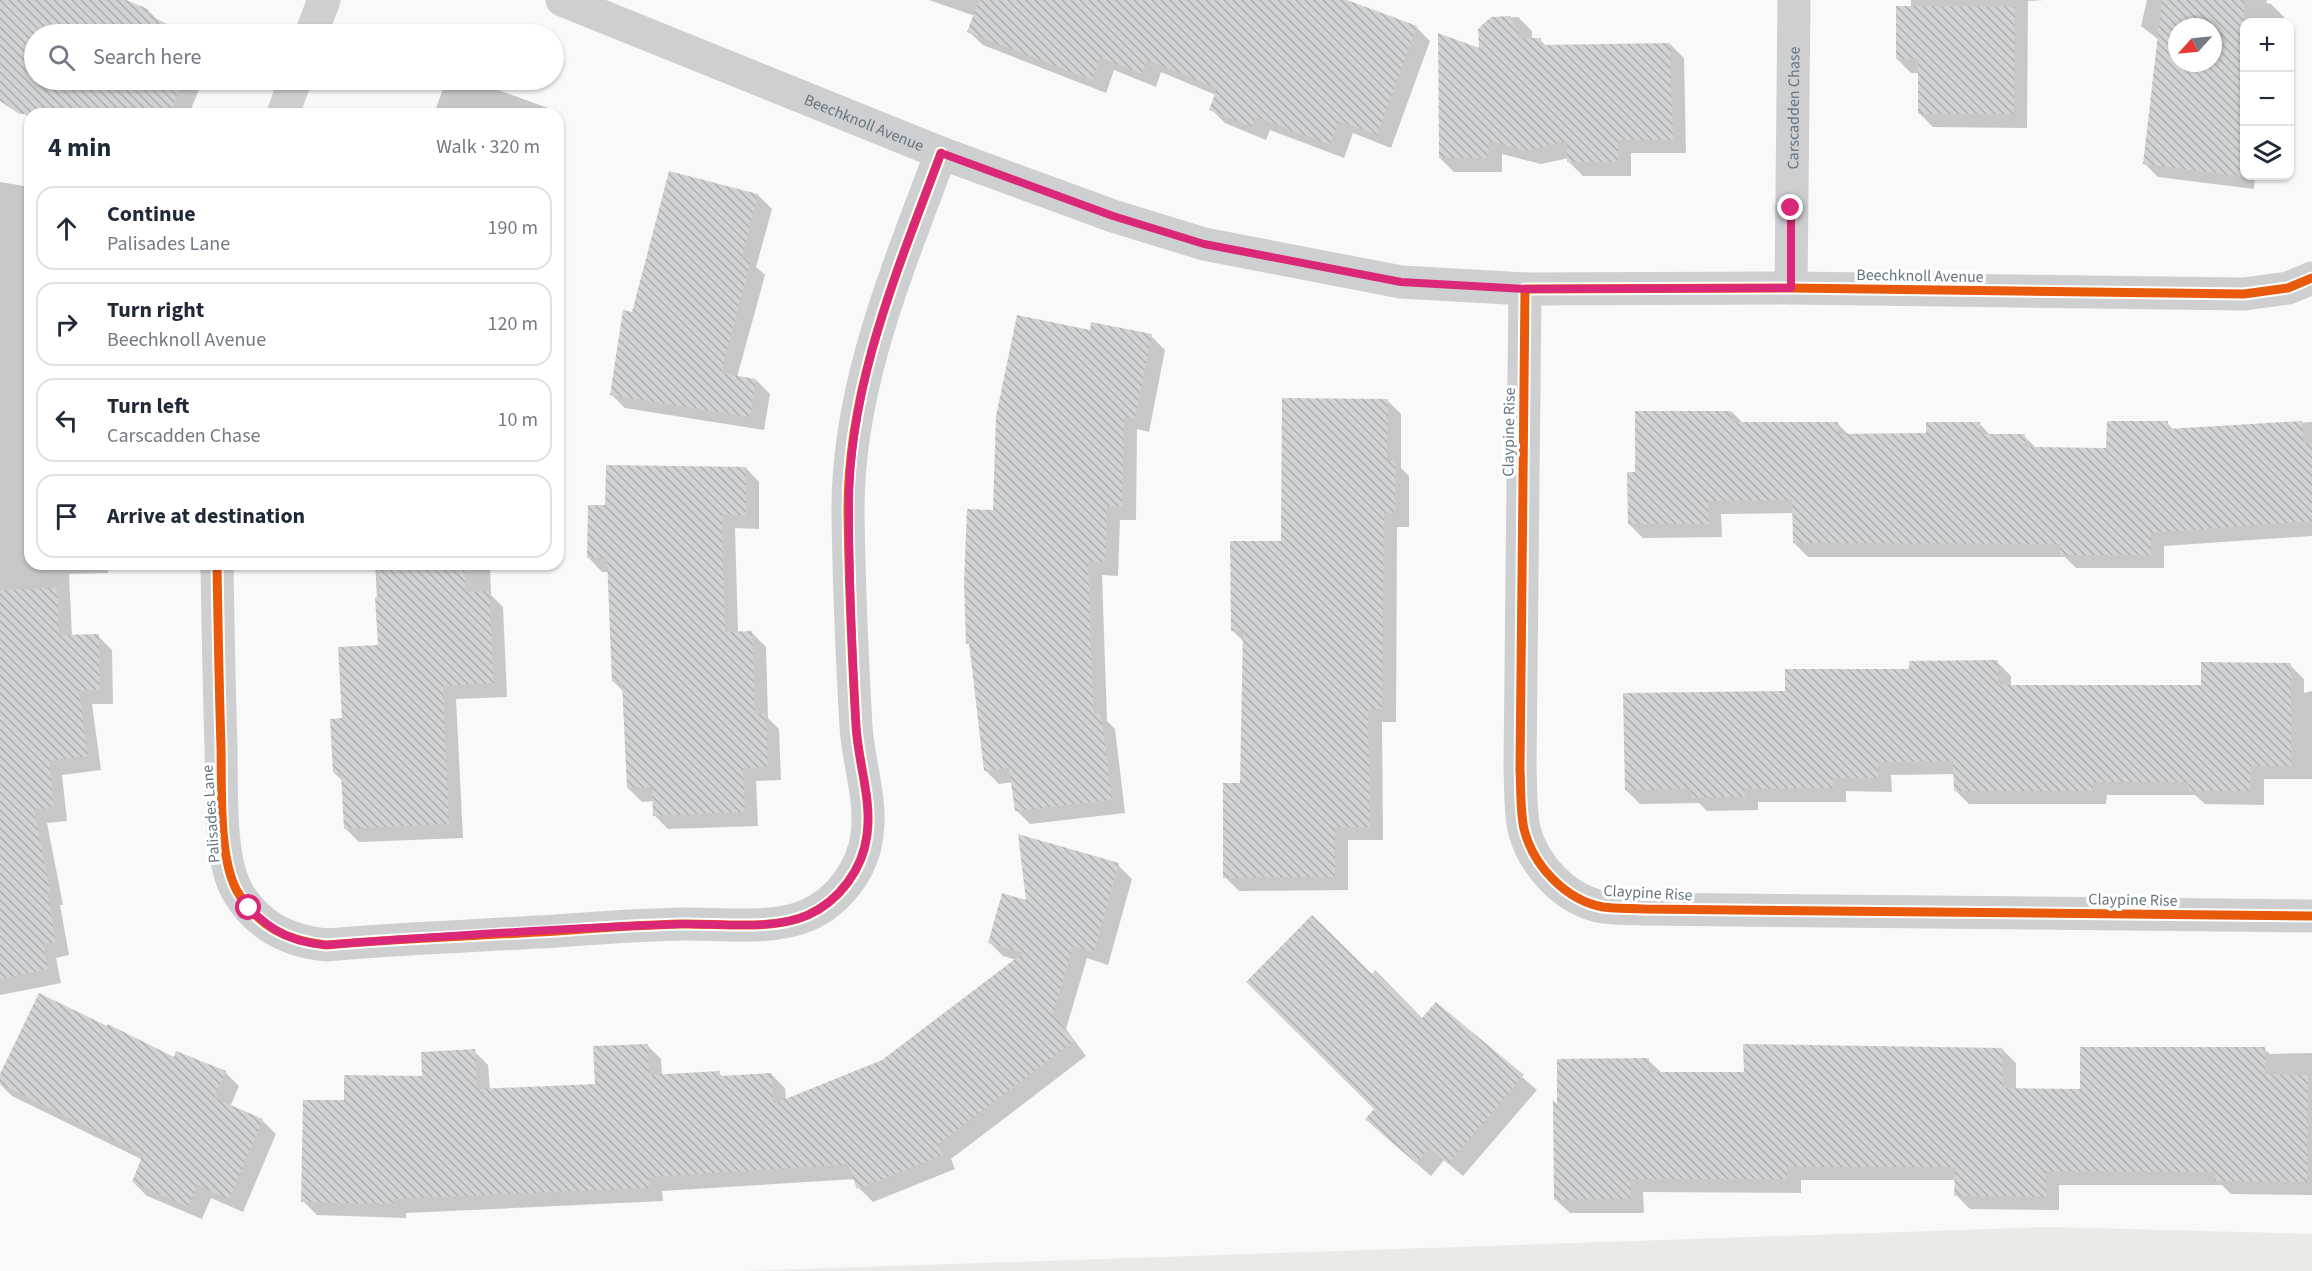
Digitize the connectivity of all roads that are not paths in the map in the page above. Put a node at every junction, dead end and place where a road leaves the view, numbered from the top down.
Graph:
1 (324, 0) edge
2 (562, 0) edge
3 (1794, 0) edge
4 (315, 24) edge
5 (291, 90) edge
6 (285, 108) edge
7 (941, 153) junction
8 (2312, 278) edge
9 (1791, 288) junction
10 (1525, 289) junction
11 (217, 570) edge
12 (2312, 915) edge

1 - 4 street
2 - 7 street, Beechknoll Avenue
3 - 9 street, Carscadden Chase
5 - 6 street
7 - 10 street, Beechknoll Avenue
7 - 11 street, Palisades Lane
8 - 9 street, Beechknoll Avenue
9 - 10 street, Beechknoll Avenue
10 - 12 street, Claypine Rise

